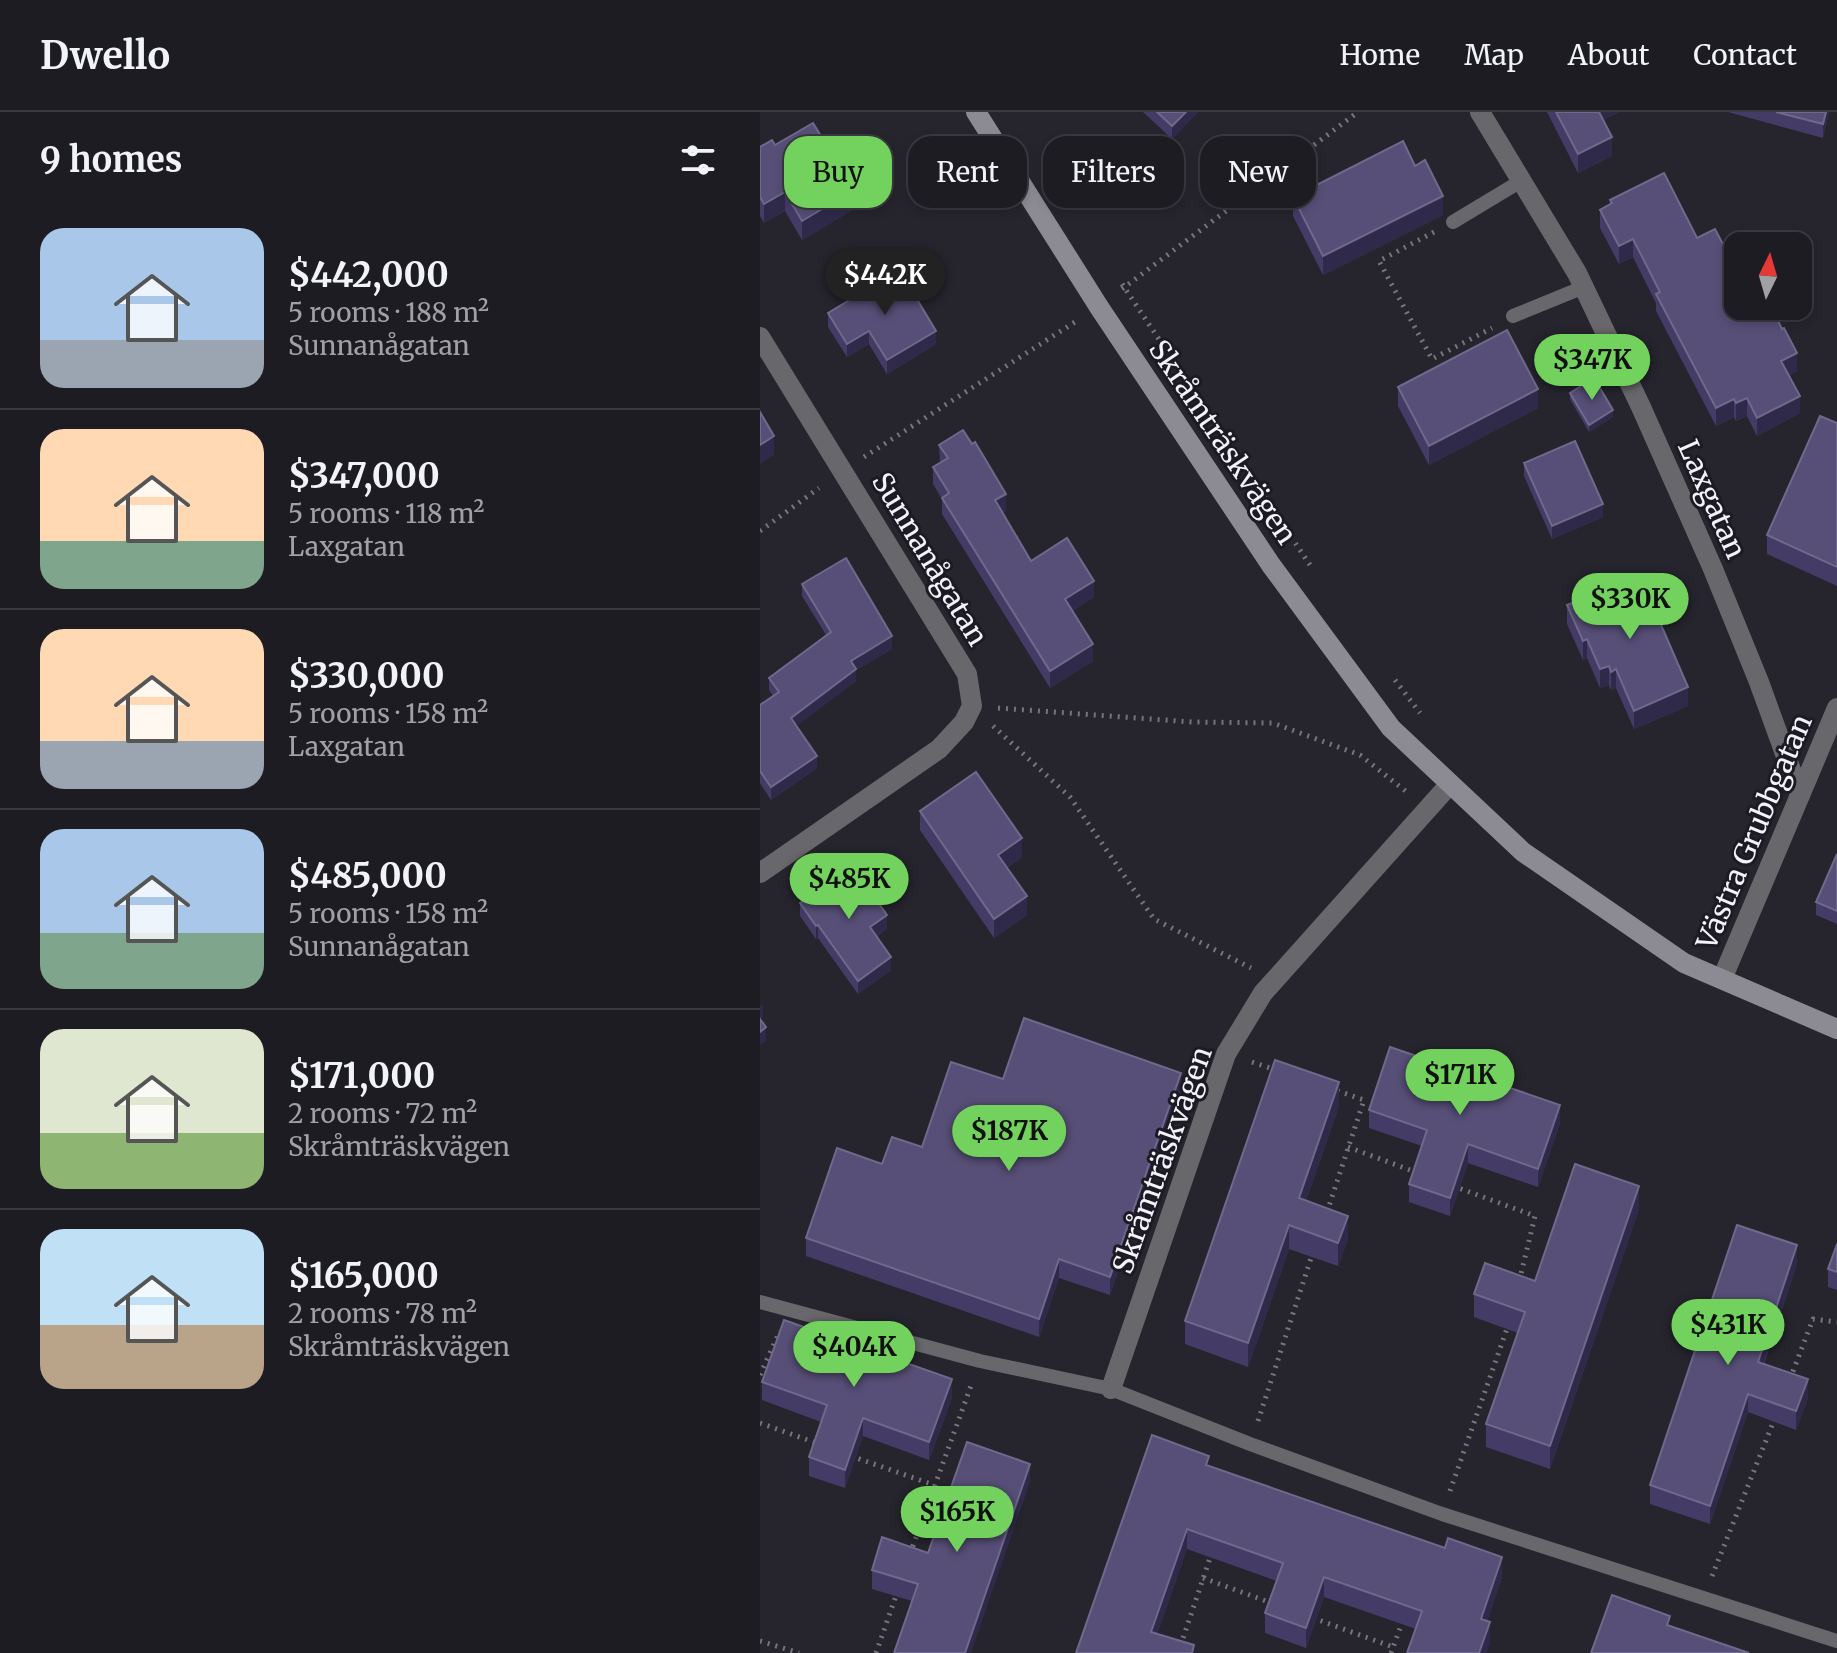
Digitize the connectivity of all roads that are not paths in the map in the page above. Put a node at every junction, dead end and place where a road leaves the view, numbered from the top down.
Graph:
1 (976, 112) edge
2 (1480, 112) edge
3 (1521, 181) junction
4 (1453, 222) road end
5 (1584, 287) junction
6 (1513, 316) road end
7 (760, 337) edge
8 (1837, 708) edge
9 (1450, 784) junction
10 (1800, 795) junction
11 (760, 873) edge
12 (1722, 979) junction
13 (1837, 1029) edge
14 (760, 1302) edge
15 (1111, 1389) junction
16 (1837, 1641) edge

1 - 9 main road, Skråmträskvägen
2 - 3 street, Laxgatan
3 - 4 lane
3 - 5 street, Laxgatan
5 - 6 lane
5 - 10 street, Laxgatan
7 - 11 street, Sunnanågatan
8 - 10 street, Västra Grubbgatan
9 - 12 main road, Skråmträskvägen
9 - 15 street, Skråmträskvägen
10 - 12 street, Västra Grubbgatan
12 - 13 main road, Skråmträskvägen
14 - 15 lane
15 - 16 lane

